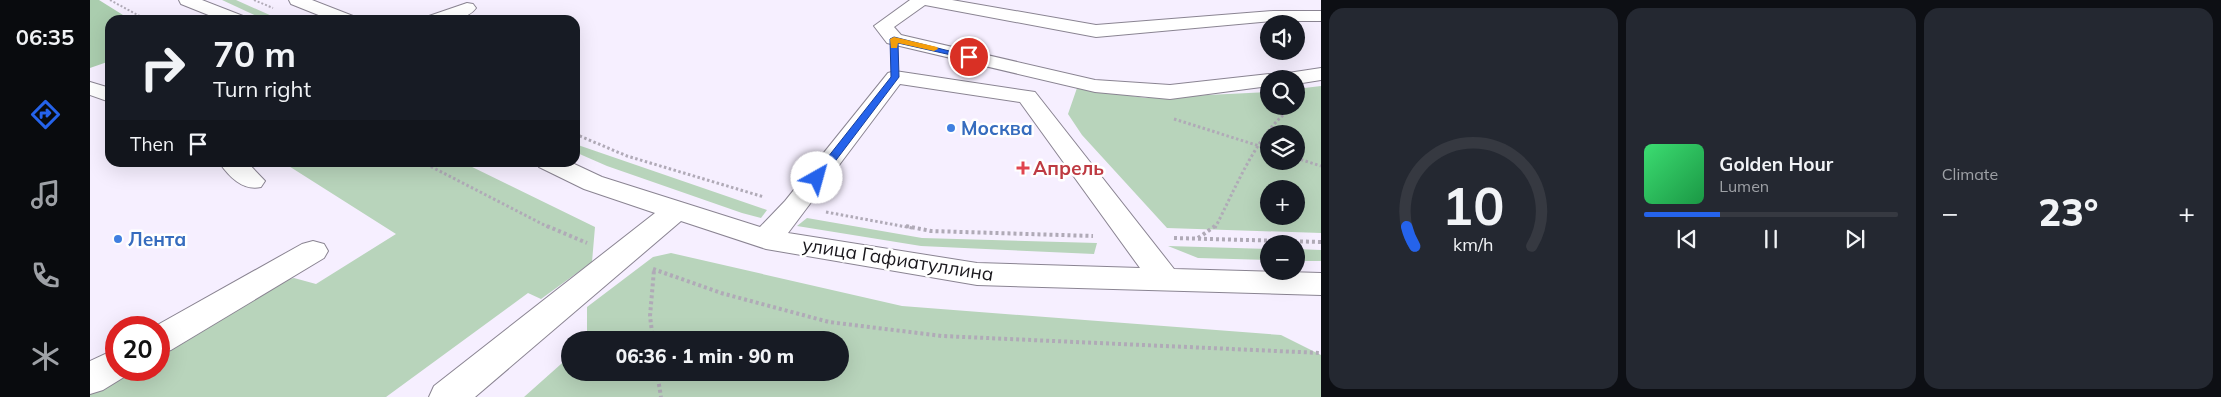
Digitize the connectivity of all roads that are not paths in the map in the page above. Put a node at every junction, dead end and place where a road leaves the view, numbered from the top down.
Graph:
1 (922, 0) edge
2 (1248, 0) edge
3 (192, 1) edge
4 (307, 1) edge
5 (467, 8) dead end
6 (226, 15) edge
7 (336, 15) edge
8 (448, 15) edge
9 (1271, 15) edge
10 (1305, 16) edge
11 (1321, 16) edge
12 (1260, 17) edge
13 (894, 39) junction
14 (1321, 74) edge
15 (1305, 76) edge
16 (895, 77) junction
17 (1260, 81) edge
18 (90, 88) edge
19 (105, 93) edge
20 (237, 167) edge
21 (559, 167) edge
22 (252, 181) dead end
23 (676, 210) junction
24 (766, 239) junction
25 (313, 251) dead end
26 (1166, 280) junction
27 (1316, 289) edge
28 (170, 334) edge
29 (105, 370) edge
30 (90, 379) edge
31 (448, 397) edge

1 - 12 street
1 - 13 street
2 - 9 street
3 - 6 street
4 - 7 street
5 - 8 street
10 - 11 street
13 - 16 street
13 - 17 street
14 - 15 street
16 - 24 street
16 - 26 street
18 - 19 street
20 - 22 street
21 - 23 street, улица Гафиатуллина
23 - 24 street, улица Гафиатуллина
23 - 31 street
24 - 26 street, улица Гафиатуллина
25 - 28 street
26 - 27 street, улица Гафиатуллина
29 - 30 street

